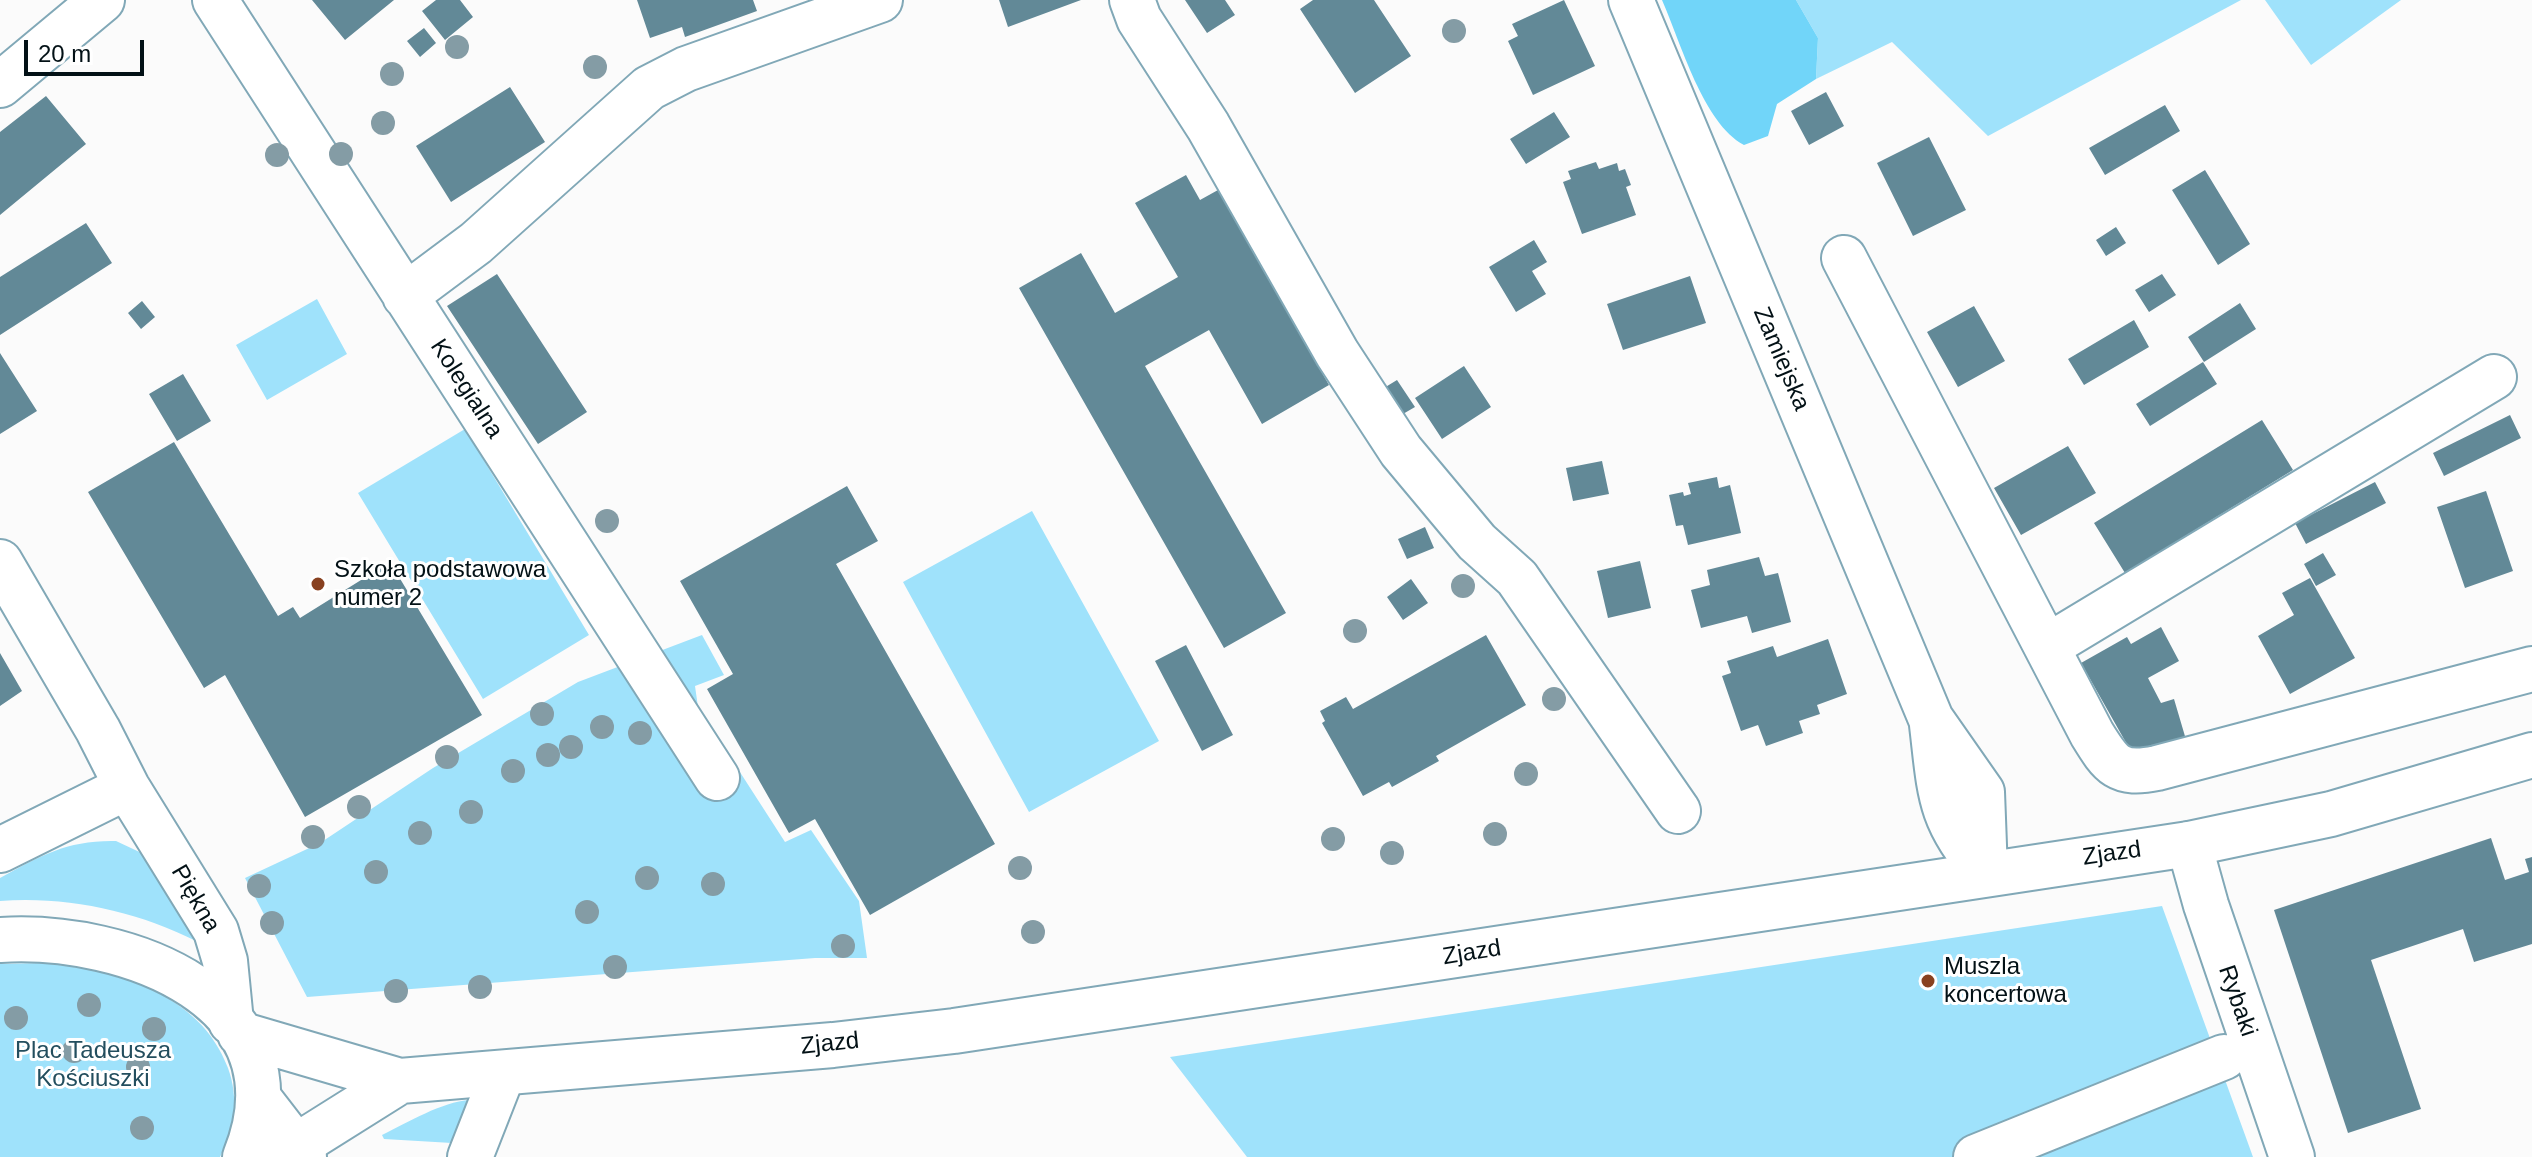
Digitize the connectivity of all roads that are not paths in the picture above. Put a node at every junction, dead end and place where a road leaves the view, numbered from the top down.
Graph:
1 (102, 0) edge
2 (215, 0) edge
3 (880, 0) edge
4 (1132, 0) edge
5 (1631, 0) edge
6 (0, 85) edge
7 (1844, 258) dead end
8 (405, 296) junction
9 (2494, 377) dead end
10 (0, 562) edge
11 (2048, 646) junction
12 (2532, 669) edge
13 (2532, 755) edge
14 (717, 778) dead end
15 (127, 787) junction
16 (1678, 811) dead end
17 (2189, 844) junction
18 (0, 850) edge
19 (1985, 872) junction
20 (0, 940) edge
21 (235, 1028) junction
22 (2224, 1057) dead end
23 (503, 1073) junction
24 (400, 1081) junction
25 (260, 1100) junction
26 (293, 1153) edge
27 (245, 1157) edge
28 (470, 1157) edge
29 (1976, 1157) edge
30 (2292, 1157) edge

1 - 6 street
2 - 8 street, Kolegialna
3 - 8 street
4 - 16 street
5 - 19 street, Zamiejska
7 - 11 street
8 - 14 street, Kolegialna
9 - 11 street
10 - 15 street, Piękna
11 - 12 street
13 - 17 street, Zjazd
15 - 18 street
15 - 21 street, Piękna
17 - 19 street, Zjazd
17 - 30 street, Rybaki
19 - 23 street, Zjazd
20 - 21 street
21 - 24 street, Zjazd
21 - 25 street
22 - 29 street
23 - 24 street, Zjazd
23 - 28 street
24 - 26 street, Zjazd
25 - 26 street
25 - 27 street

